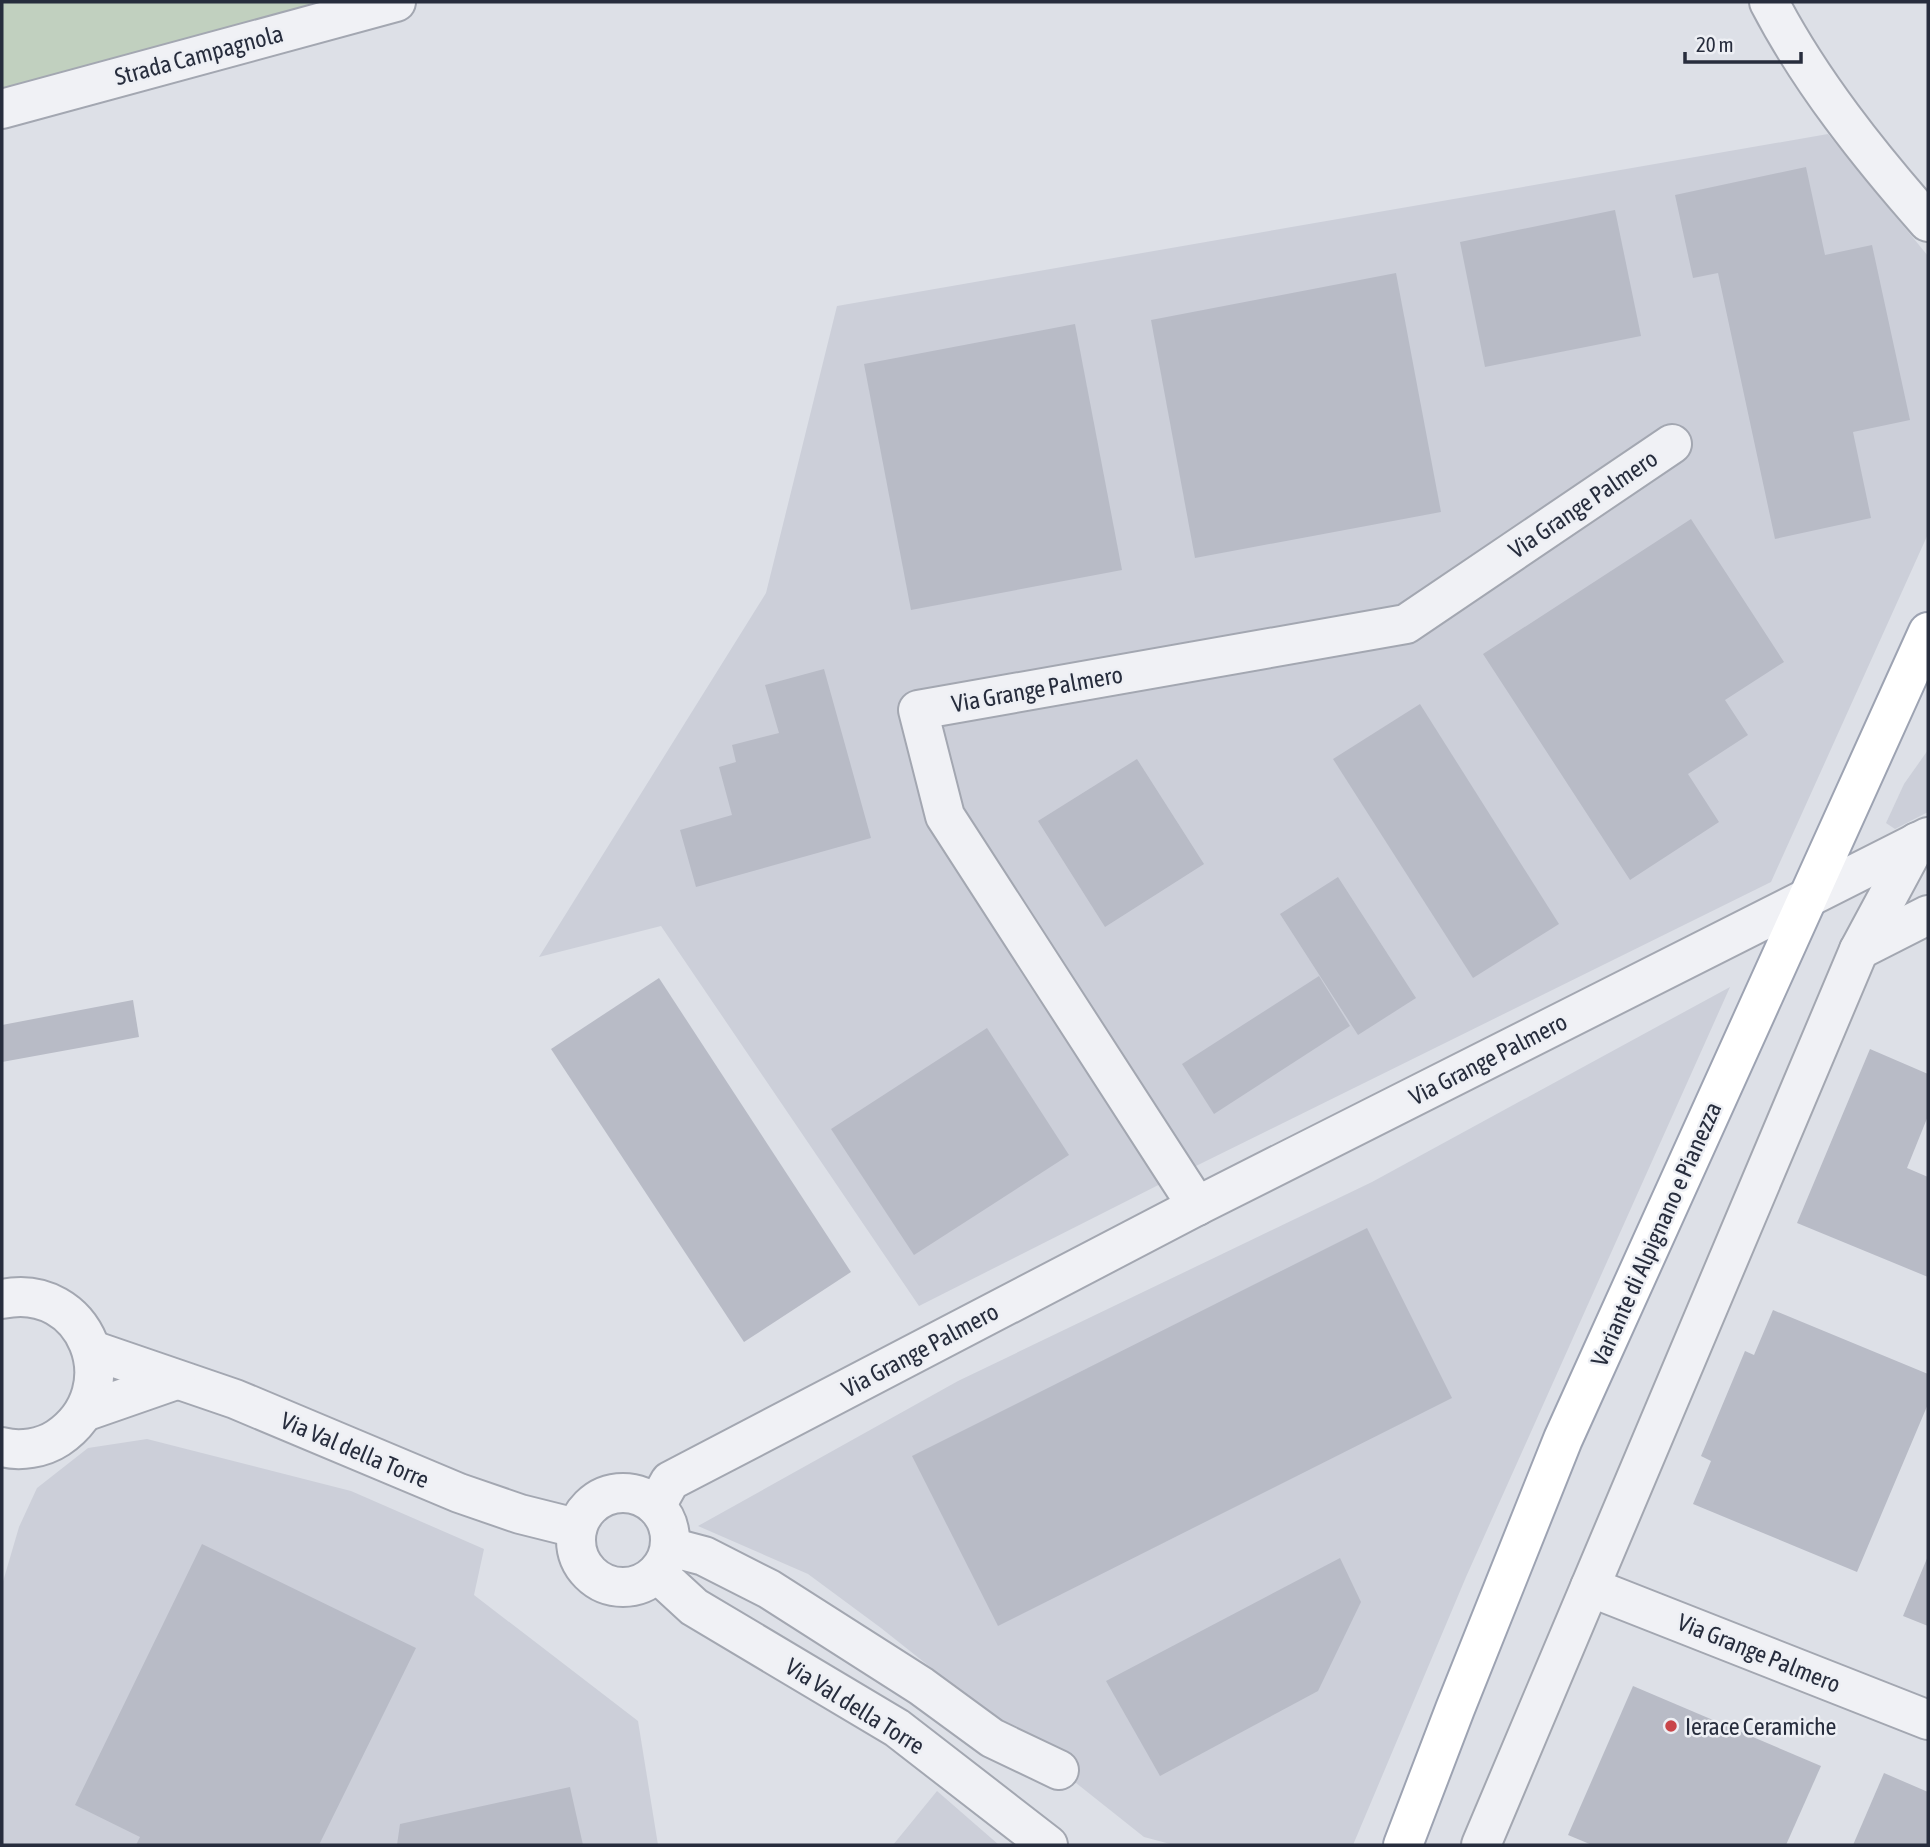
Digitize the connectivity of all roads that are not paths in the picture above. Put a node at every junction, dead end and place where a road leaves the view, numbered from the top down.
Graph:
1 (396, 2) edge
2 (1769, 2) edge
3 (2, 108) edge
4 (1928, 222) edge
5 (1672, 444) dead end
6 (1928, 632) edge
7 (1925, 851) edge
8 (1809, 897) junction
9 (1928, 915) edge
10 (1859, 950) junction
11 (1197, 1206) junction
12 (2, 1300) edge
13 (92, 1350) junction
14 (176, 1380) junction
15 (84, 1412) junction
16 (2, 1447) edge
17 (656, 1506) junction
18 (576, 1528) junction
19 (664, 1560) junction
20 (1590, 1587) junction
21 (1928, 1720) edge
22 (1059, 1770) dead end
23 (1048, 1845) edge
24 (1403, 1845) edge
25 (1481, 1845) edge

1 - 3 street, Strada Campagnola
2 - 4 street
5 - 11 street, Via Grange Palmero
6 - 8 main road, Variante di Alpignano e Pianezza
7 - 8 street, Via Grange Palmero
7 - 10 street
8 - 11 street, Via Grange Palmero
8 - 24 main road, Variante di Alpignano e Pianezza
9 - 10 street
10 - 20 street
11 - 17 street, Via Grange Palmero
12 - 13 street
13 - 14 street, Via Val della Torre
13 - 15 street
14 - 15 street
14 - 18 street, Via Val della Torre
15 - 16 street
17 - 18 street
17 - 19 street
18 - 19 street
19 - 22 street
19 - 23 street, Via Val della Torre
20 - 21 street, Via Grange Palmero
20 - 25 street

